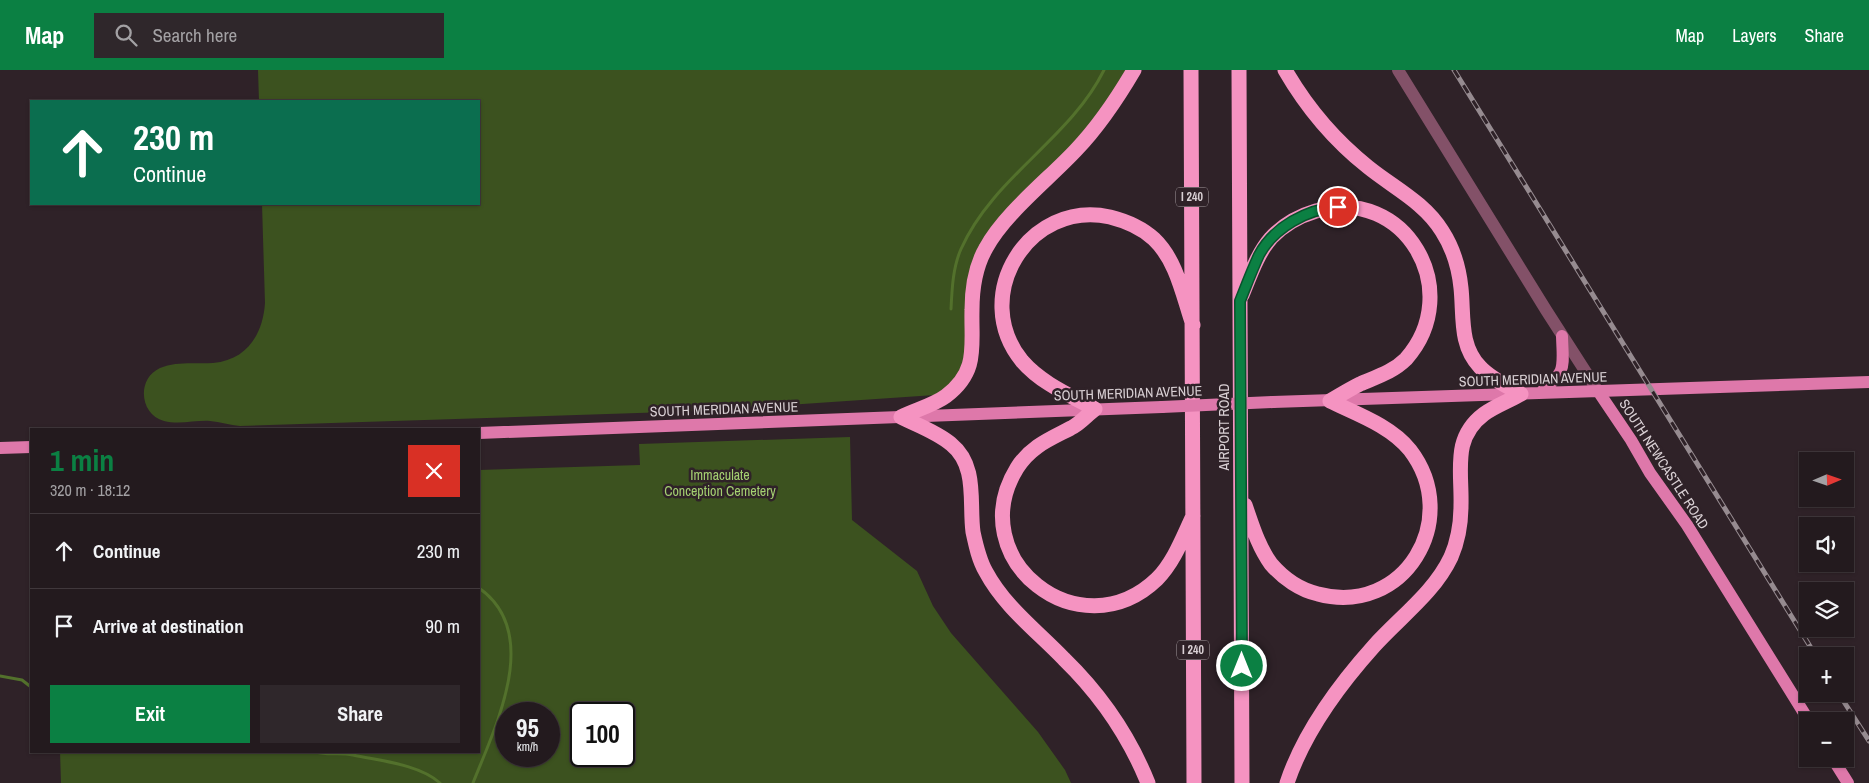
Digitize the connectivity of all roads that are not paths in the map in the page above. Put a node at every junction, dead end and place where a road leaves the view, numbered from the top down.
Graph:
1 (1134, 70) edge
2 (1191, 70) edge
3 (1239, 70) edge
4 (1285, 70) edge
5 (1398, 70) edge
6 (1240, 301) junction
7 (1192, 325) junction
8 (1562, 336) junction
9 (1869, 382) edge
10 (1598, 391) junction
11 (1540, 393) junction
12 (1521, 394) junction
13 (1330, 401) junction
14 (1095, 408) junction
15 (901, 417) junction
16 (480, 433) edge
17 (30, 447) edge
18 (0, 448) edge
19 (1241, 492) junction
20 (1193, 516) junction
21 (1804, 712) edge
22 (1838, 767) edge
23 (1148, 783) edge
24 (1194, 783) edge
25 (1242, 783) edge
26 (1287, 783) edge
27 (1848, 783) edge

1 - 15 highway
2 - 7 highway, I 240
3 - 6 highway, AIRPORT ROAD
4 - 12 highway
5 - 8 street, SOUTH NEWCASTLE ROAD
6 - 13 highway
6 - 19 highway, AIRPORT ROAD
7 - 14 highway
7 - 20 highway, I 240
8 - 10 street, SOUTH NEWCASTLE ROAD
8 - 11 main road
9 - 10 main road, SOUTH MERIDIAN AVENUE
10 - 11 main road, SOUTH MERIDIAN AVENUE
10 - 21 main road, SOUTH NEWCASTLE ROAD
11 - 12 main road, SOUTH MERIDIAN AVENUE
12 - 13 main road, SOUTH MERIDIAN AVENUE
12 - 26 highway
13 - 14 main road, SOUTH MERIDIAN AVENUE, bridge
13 - 19 highway
14 - 15 main road, SOUTH MERIDIAN AVENUE
14 - 20 highway
15 - 16 main road, SOUTH MERIDIAN AVENUE
15 - 23 highway
17 - 18 main road
19 - 25 highway, AIRPORT ROAD
20 - 24 highway, I 240
22 - 27 main road

